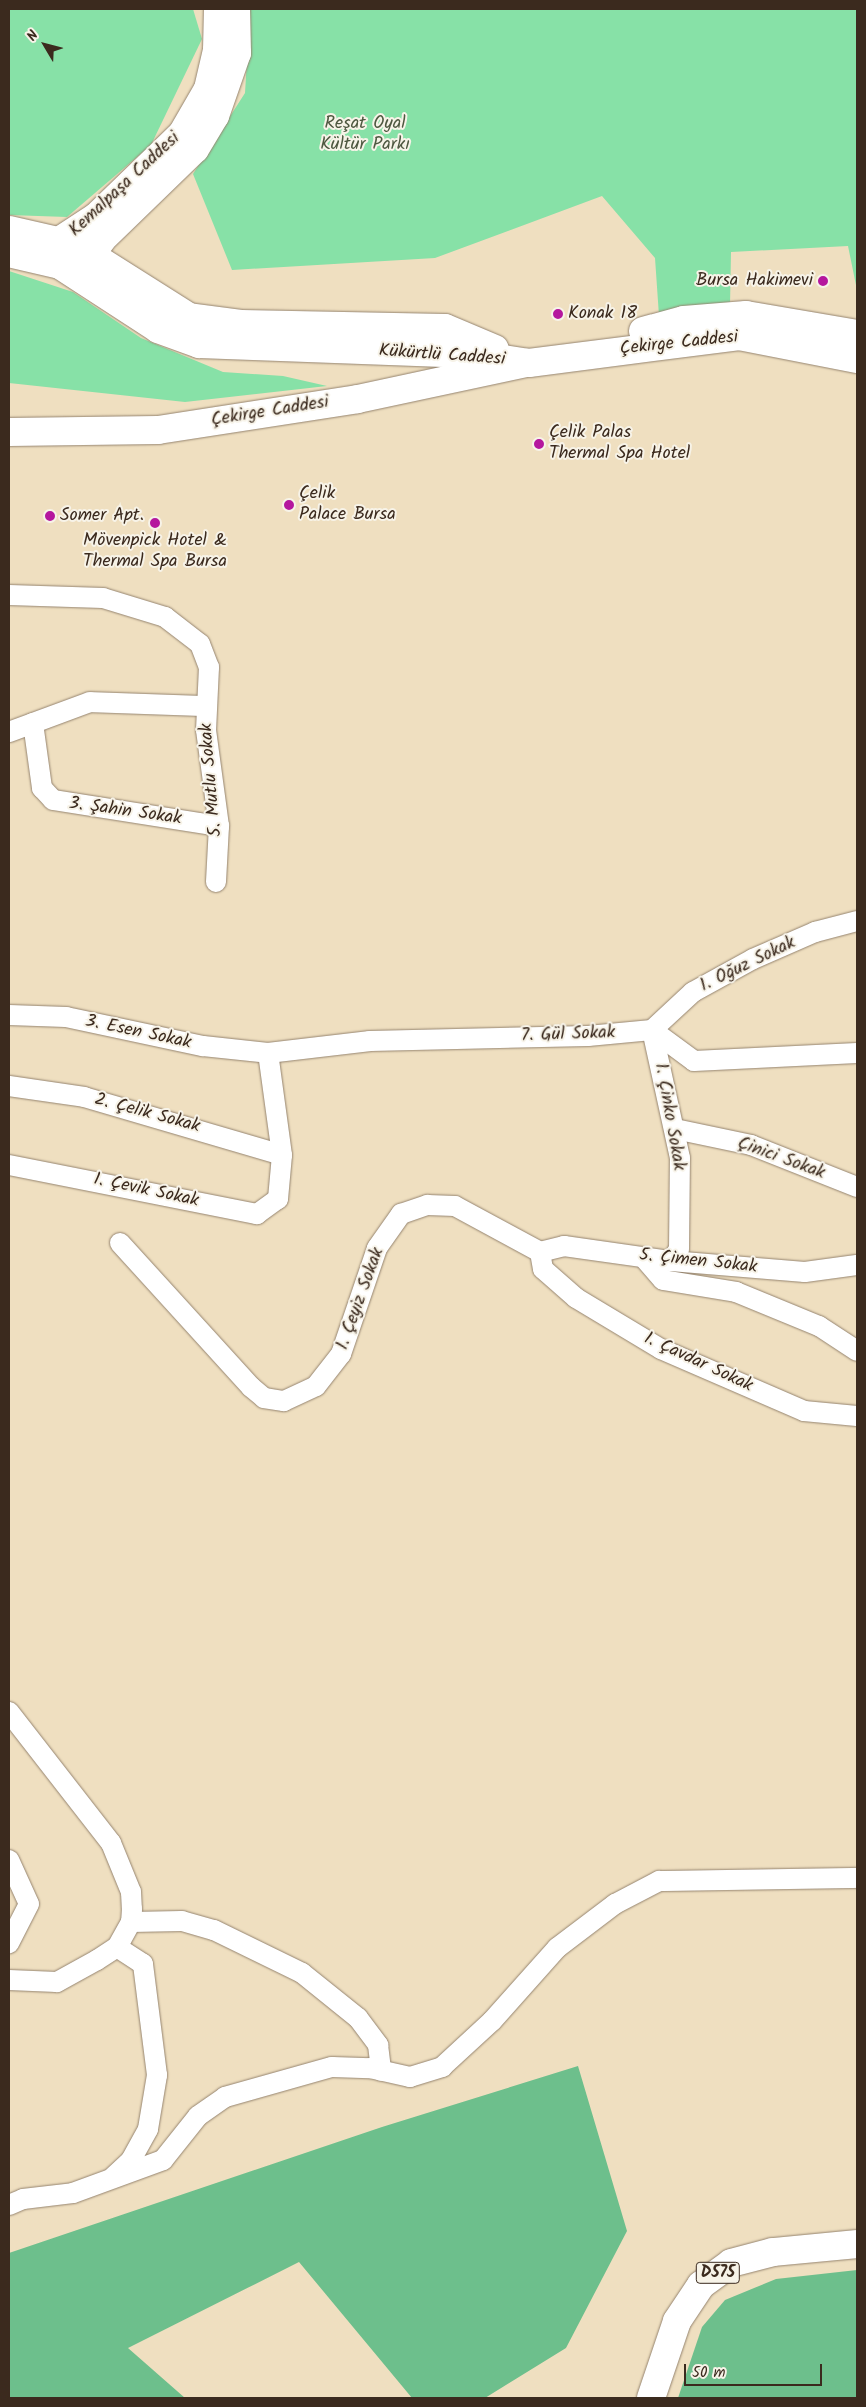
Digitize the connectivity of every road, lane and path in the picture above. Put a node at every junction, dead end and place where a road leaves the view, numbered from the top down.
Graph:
1 (218, 9) edge
2 (236, 9) edge
3 (9, 230) edge
4 (62, 242) junction
5 (19, 255) edge
6 (92, 255) junction
7 (98, 287) junction
8 (857, 334) edge
9 (857, 359) edge
10 (528, 363) junction
11 (9, 432) edge
12 (9, 596) edge
13 (207, 706) junction
14 (33, 723) junction
15 (9, 732) edge
16 (219, 826) junction
17 (216, 882) dead end
18 (857, 921) edge
19 (9, 1015) edge
20 (652, 1030) junction
21 (268, 1053) junction
22 (857, 1053) edge
23 (9, 1086) edge
24 (675, 1129) junction
25 (282, 1155) junction
26 (9, 1165) edge
27 (857, 1187) edge
28 (120, 1243) dead end
29 (540, 1252) junction
30 (643, 1257) junction
31 (672, 1261) junction
32 (857, 1265) edge
33 (857, 1351) edge
34 (857, 1416) edge
35 (9, 1712) edge
36 (9, 1860) edge
37 (857, 1878) edge
38 (131, 1922) junction
39 (9, 1943) edge
40 (117, 1947) junction
41 (9, 1980) edge
42 (381, 2071) junction
43 (109, 2181) junction
44 (9, 2205) edge
45 (857, 2244) edge
46 (652, 2398) edge

1 - 4 main road, Kemalpaşa Caddesi
2 - 6 main road, Kemalpaşa Caddesi
3 - 4 main road, Kükürtlü Caddesi
4 - 5 main road, Kemalpaşa Caddesi
4 - 6 main road, Kükürtlü Caddesi
5 - 7 main road, Kükürtlü Caddesi
6 - 7 main road, Kemalpaşa Caddesi
6 - 10 main road, Kükürtlü Caddesi
7 - 10 main road, Kükürtlü Caddesi
8 - 10 main road, Çekirge Caddesi
9 - 10 main road, Çekirge Caddesi
10 - 11 main road, Çekirge Caddesi
12 - 13 street, 5. Mutlu Sokak
13 - 14 street
13 - 16 street, 5. Mutlu Sokak
14 - 15 street
14 - 16 street, 3. Şahin Sokak
16 - 17 street, 5. Mutlu Sokak
18 - 20 street, 1. Oğuz Sokak
19 - 21 street, 3. Esen Sokak
20 - 21 street, 7. Gül Sokak
20 - 22 street
20 - 24 street, 1. Çinko Sokak
21 - 25 street
23 - 25 street, 2. Çelik Sokak
24 - 27 street, Çinici Sokak
24 - 31 street, 1. Çinko Sokak
25 - 26 street, 1. Çevik Sokak
28 - 29 street, 1. Çeyiz Sokak
29 - 30 street, 5. Çimen Sokak
29 - 34 street, 1. Çavdar Sokak
30 - 31 street, 5. Çimen Sokak
30 - 33 street
31 - 32 street, 5. Çimen Sokak
35 - 38 street
36 - 39 street
37 - 42 street
38 - 40 street
38 - 42 street
40 - 41 street
40 - 43 street
42 - 43 street
43 - 44 street
45 - 46 main road, D575

